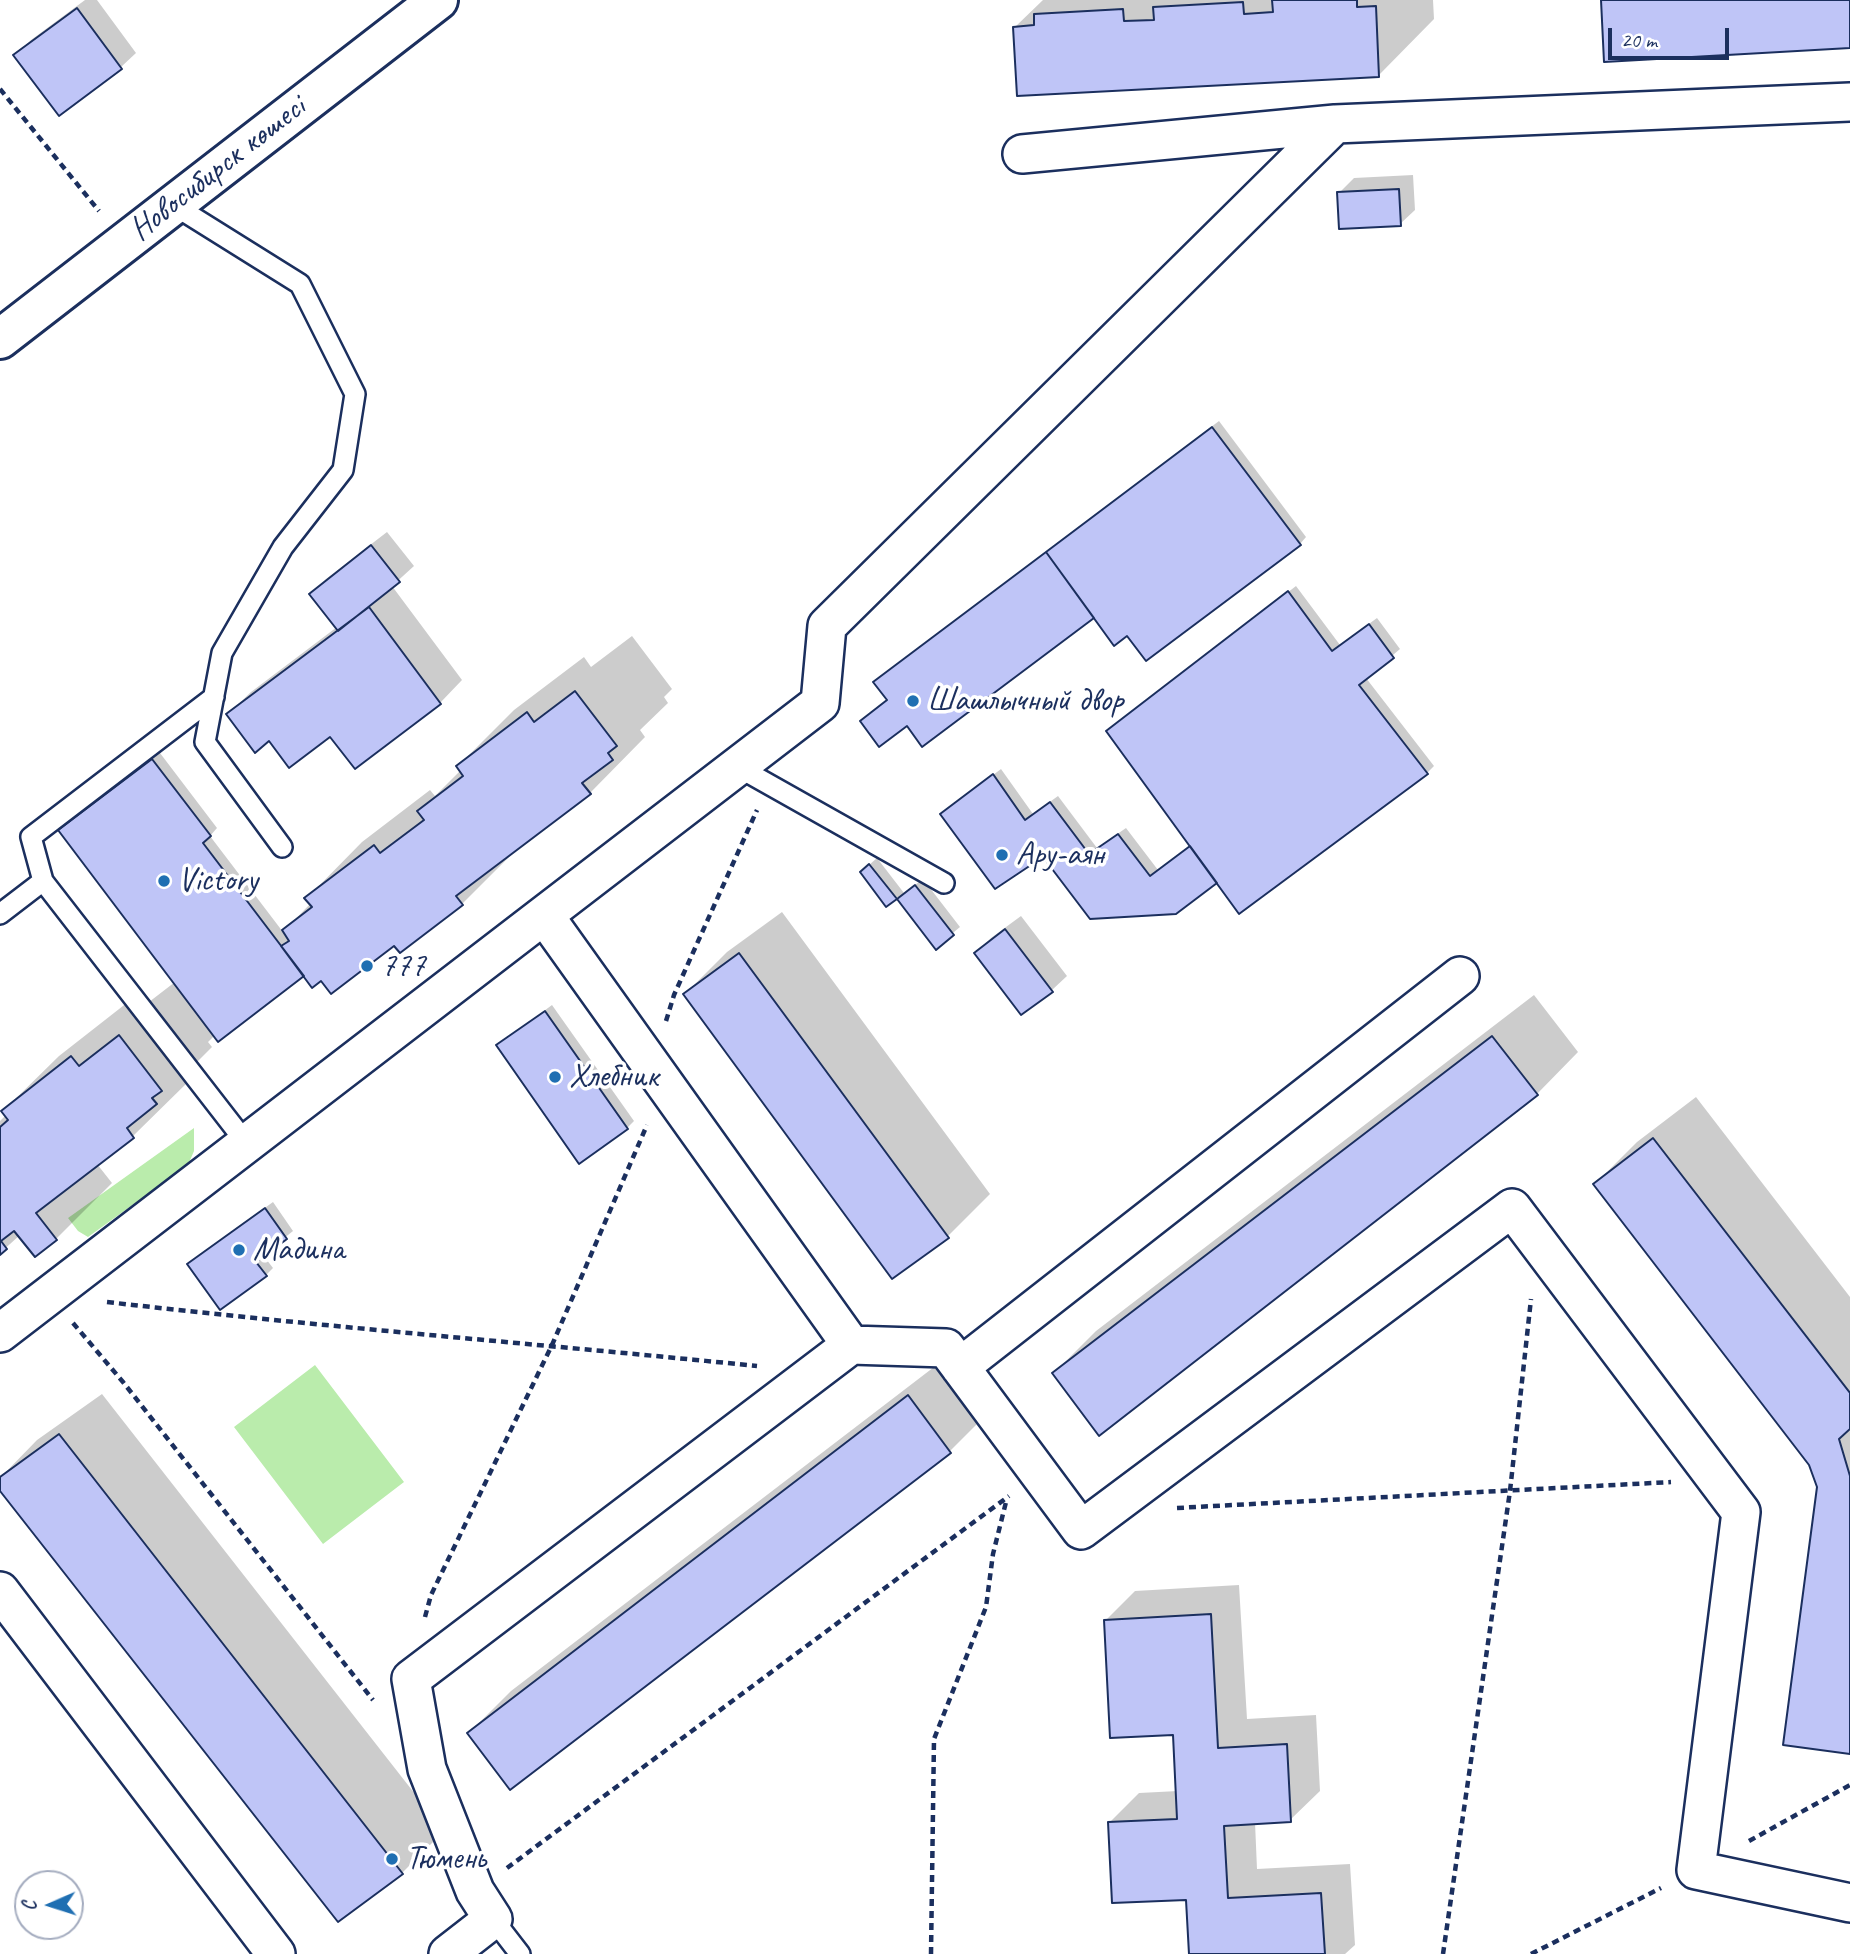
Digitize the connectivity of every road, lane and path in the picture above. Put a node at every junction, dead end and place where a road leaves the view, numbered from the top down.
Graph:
1 (438, 0) edge
2 (0, 89) edge
3 (1850, 102) edge
4 (1335, 124) junction
5 (1022, 154) dead end
6 (172, 204) junction
7 (124, 242) junction
8 (0, 339) edge
9 (214, 696) junction
10 (753, 775) junction
11 (282, 847) dead end
12 (43, 881) junction
13 (944, 883) dead end
14 (0, 914) edge
15 (544, 915) junction
16 (1460, 976) dead end
17 (652, 1067) junction
18 (247, 1144) junction
19 (1537, 1241) junction
20 (51, 1295) junction
21 (0, 1333) edge
22 (551, 1345) junction
23 (851, 1345) junction
24 (99, 1355) dead end
25 (960, 1367) junction
26 (822, 1368) junction
27 (1039, 1473) junction
28 (1717, 1480) junction
29 (1510, 1490) junction
30 (1007, 1497) junction
31 (1176, 1508) dead end
32 (5, 1604) edge
33 (425, 1619) dead end
34 (377, 1705) dead end
35 (1850, 1785) edge
36 (1696, 1870) junction
37 (1850, 1903) edge
38 (484, 1905) junction
39 (276, 1954) edge
40 (448, 1954) edge
41 (520, 1954) edge
42 (931, 1954) edge
43 (1443, 1954) edge
44 (1531, 1954) edge

1 - 6 main road, Новосибирск көшесі
2 - 7 path
3 - 4 street
4 - 5 street
4 - 10 street
6 - 7 main road, Новосибирск көшесі
6 - 9 lane
7 - 8 main road, Новосибирск көшесі
9 - 11 lane
9 - 12 lane
10 - 13 lane
10 - 15 street
10 - 17 path
12 - 14 lane
12 - 18 lane
15 - 17 street
15 - 18 street
16 - 25 street
17 - 22 path
17 - 23 street
18 - 20 street
19 - 27 street
19 - 28 street
19 - 29 path
20 - 21 street
20 - 22 path
22 - 26 path
22 - 33 path
23 - 25 street
23 - 26 street
24 - 34 path
25 - 27 street
26 - 38 street
27 - 30 path
28 - 29 path
28 - 36 street
29 - 31 path
29 - 43 path
30 - 38 path
30 - 42 path
32 - 39 street
35 - 36 path
36 - 37 street
36 - 44 path
38 - 40 street
38 - 41 lane

